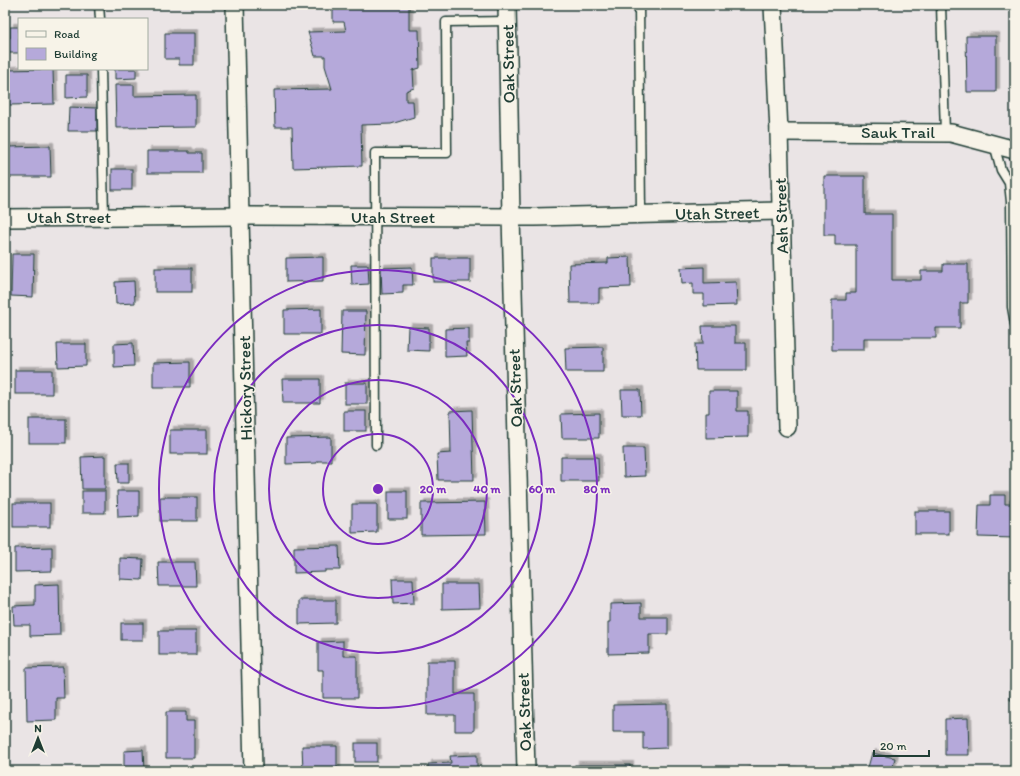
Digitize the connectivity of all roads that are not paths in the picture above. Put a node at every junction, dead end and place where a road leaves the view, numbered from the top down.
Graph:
1 (99, 5) edge
2 (235, 5) edge
3 (639, 5) edge
4 (773, 5) edge
5 (941, 5) edge
6 (507, 13) edge
7 (100, 18) edge
8 (101, 70) edge
9 (779, 132) junction
10 (945, 132) junction
11 (994, 144) junction
12 (1015, 150) edge
13 (1012, 184) edge
14 (781, 211) junction
15 (641, 214) junction
16 (241, 216) junction
17 (104, 217) junction
18 (374, 217) junction
19 (511, 217) junction
20 (5, 218) edge
21 (1015, 324) edge
22 (787, 427) dead end
23 (376, 445) dead end
24 (253, 771) edge
25 (526, 771) edge

1 - 7 lane
2 - 16 street, Hickory Street
3 - 15 lane
4 - 9 street, Ash Street
5 - 10 lane
6 - 18 lane
6 - 19 street, Oak Street
8 - 17 lane
9 - 10 street, Sauk Trail
9 - 14 street, Ash Street
10 - 11 street, Sauk Trail
11 - 12 street, Sauk Trail
11 - 13 lane
13 - 21 lane
14 - 15 street, Utah Street
14 - 22 street, Ash Street
15 - 19 street, Utah Street
16 - 17 street, Utah Street
16 - 18 street, Utah Street
16 - 24 street, Hickory Street
17 - 20 street, Utah Street
18 - 19 street, Utah Street
18 - 23 lane
19 - 25 street, Oak Street

